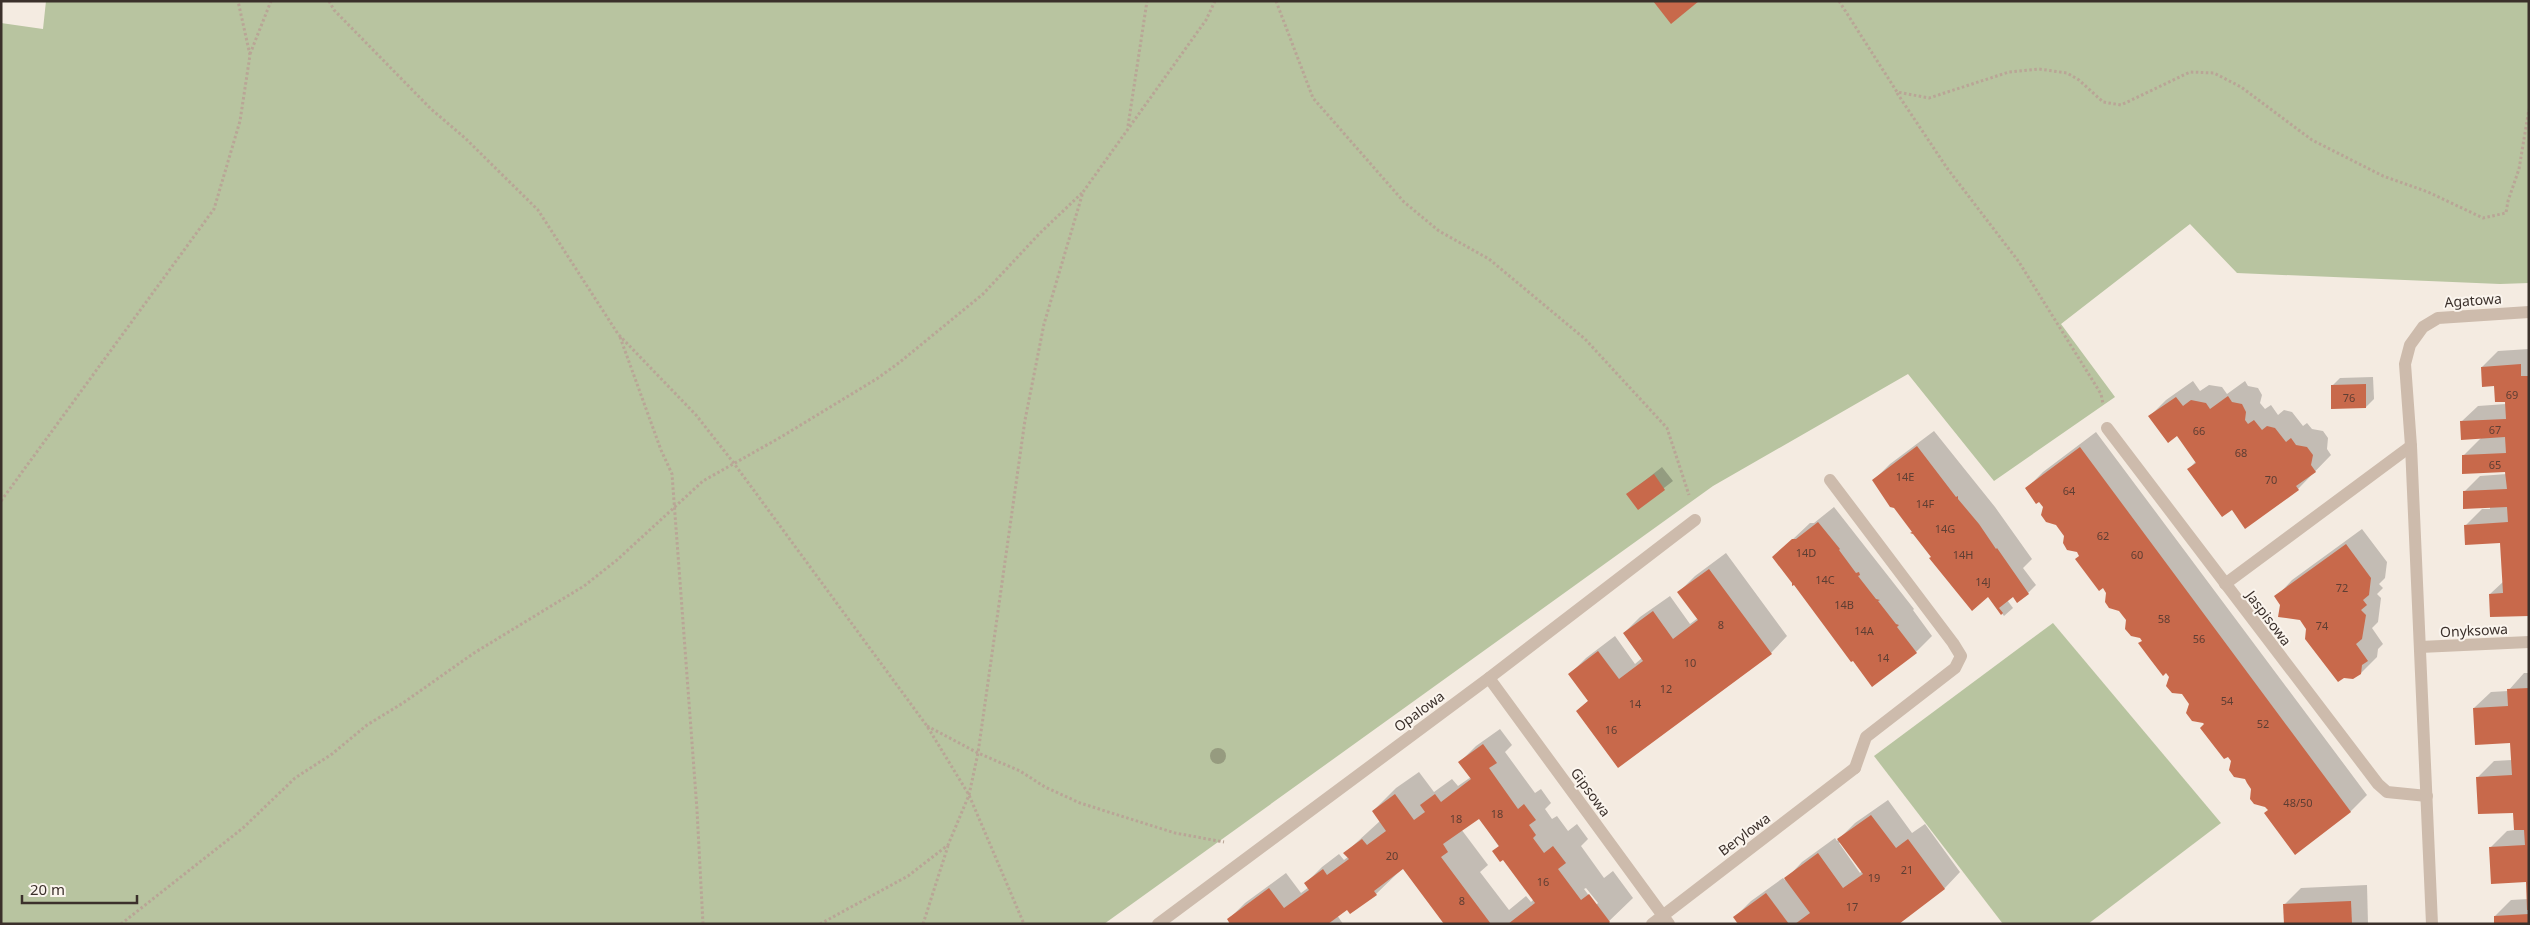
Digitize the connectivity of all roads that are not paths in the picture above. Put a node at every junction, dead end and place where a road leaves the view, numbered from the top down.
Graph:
1 (2529, 312) edge
2 (2107, 428) road end
3 (2411, 446) junction
4 (1830, 480) dead end
5 (1695, 520) road end
6 (2224, 584) junction
7 (2529, 642) edge
8 (2420, 647) junction
9 (1489, 678) junction
10 (2426, 796) junction
11 (1666, 920) edge
12 (1158, 924) edge
13 (1652, 924) edge
14 (2432, 924) edge

1 - 3 street, Agatowa
2 - 6 street, Jaspisowa
3 - 6 street
3 - 8 street
4 - 11 street, Berylowa
5 - 9 street, Opalowa
6 - 10 street, Jaspisowa
7 - 8 street, Onyksowa
8 - 10 street
9 - 11 street, Gipsowa
9 - 12 street, Opalowa
10 - 14 street
11 - 13 street, Berylowa

